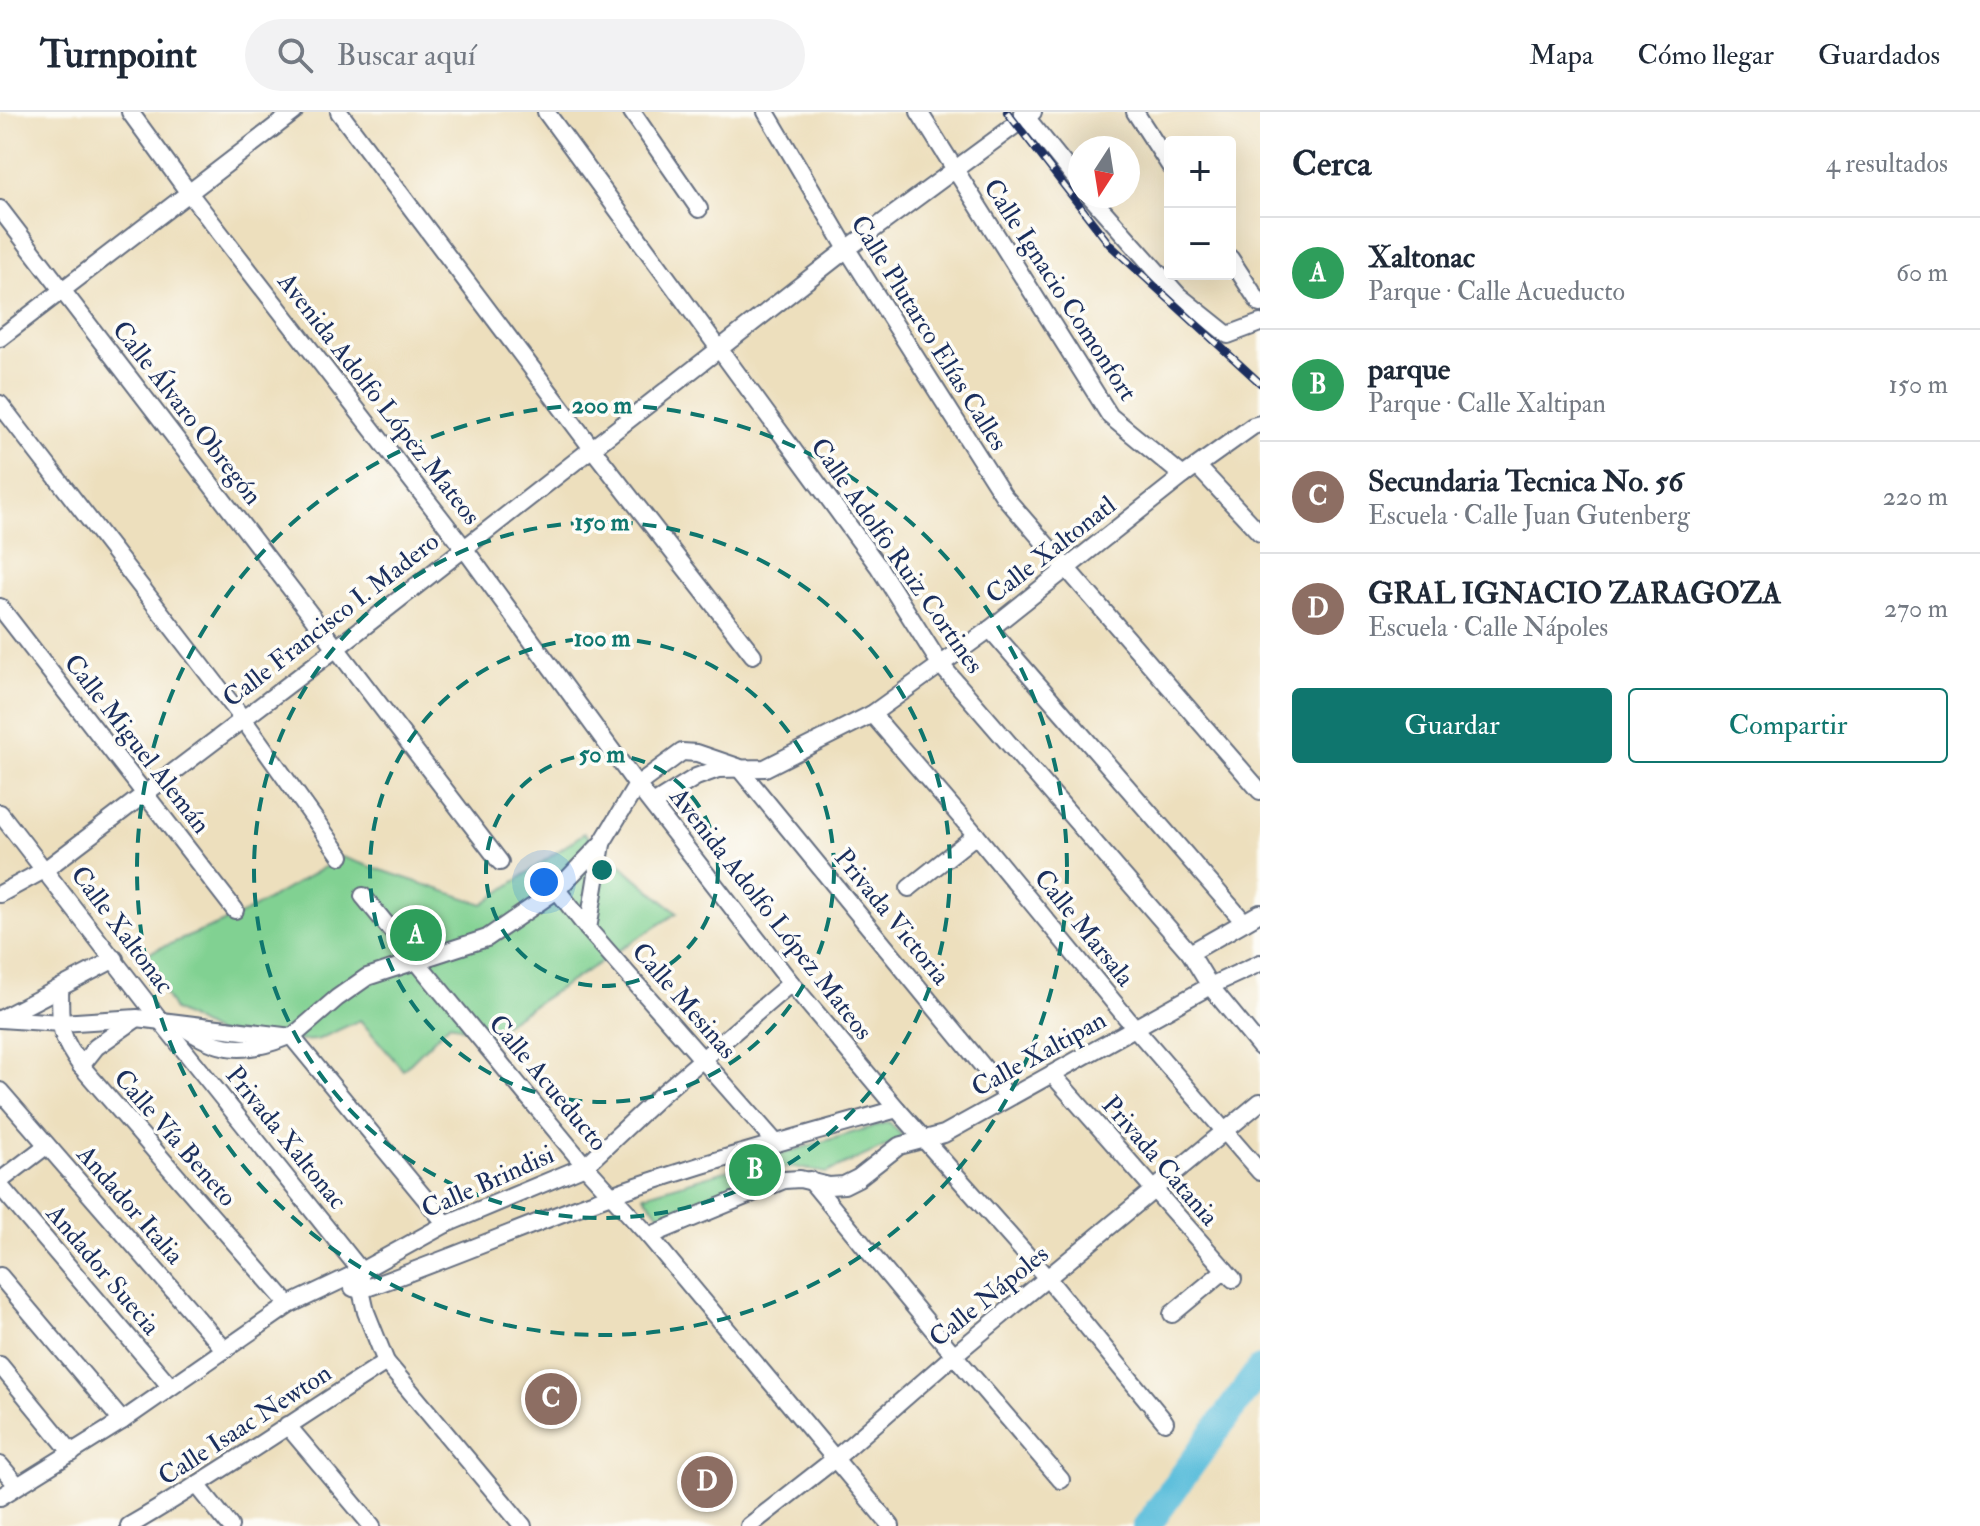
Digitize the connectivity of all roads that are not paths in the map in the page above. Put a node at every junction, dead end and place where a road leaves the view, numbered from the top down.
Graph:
1 (130, 112) edge
2 (294, 112) edge
3 (339, 112) edge
4 (546, 112) edge
5 (632, 112) edge
6 (766, 112) edge
7 (919, 112) edge
8 (1135, 112) edge
9 (1027, 114) edge
10 (1164, 157) edge
11 (1068, 168) edge
12 (954, 170) junction
13 (189, 193) junction
14 (1101, 208) edge
15 (0, 209) edge
16 (699, 209) dead end
17 (847, 249) junction
18 (1236, 267) edge
19 (62, 290) junction
20 (1260, 304) edge
21 (1260, 323) edge
22 (0, 338) edge
23 (718, 348) junction
24 (0, 404) edge
25 (1260, 424) edge
26 (591, 447) junction
27 (1191, 471) junction
28 (1260, 533) edge
29 (464, 548) junction
30 (1066, 569) junction
31 (0, 607) edge
32 (990, 629) junction
33 (338, 647) junction
34 (753, 655) dead end
35 (940, 664) junction
36 (872, 714) junction
37 (243, 719) junction
38 (738, 767) junction
39 (637, 785) junction
40 (1260, 791) edge
41 (145, 792) junction
42 (653, 804) junction
43 (0, 813) edge
44 (976, 835) junction
45 (602, 843) junction
46 (341, 856) dead end
47 (500, 862) dead end
48 (46, 869) junction
49 (909, 888) dead end
50 (557, 890) junction
51 (0, 894) edge
52 (363, 896) dead end
53 (235, 910) dead end
54 (1260, 913) edge
55 (1244, 922) junction
56 (588, 929) junction
57 (1190, 953) junction
58 (115, 959) junction
59 (415, 960) junction
60 (1260, 963) edge
61 (791, 983) junction
62 (1210, 986) junction
63 (60, 988) junction
64 (137, 1018) junction
65 (0, 1019) edge
66 (168, 1022) junction
67 (61, 1023) junction
68 (1135, 1028) junction
69 (290, 1037) junction
70 (1260, 1047) edge
71 (703, 1059) junction
72 (81, 1066) junction
73 (1052, 1074) junction
74 (0, 1091) edge
75 (1008, 1097) junction
76 (1260, 1102) edge
77 (897, 1109) junction
78 (1226, 1132) junction
79 (924, 1138) junction
80 (776, 1143) junction
81 (46, 1146) junction
82 (585, 1166) junction
83 (1260, 1172) edge
84 (810, 1180) junction
85 (0, 1184) edge
86 (1153, 1192) junction
87 (611, 1195) junction
88 (446, 1224) junction
89 (649, 1236) junction
90 (361, 1271) junction
91 (0, 1276) edge
92 (1048, 1279) junction
93 (336, 1283) junction
94 (361, 1290) junction
95 (289, 1305) junction
96 (1172, 1314) dead end
97 (225, 1350) junction
98 (954, 1355) junction
99 (386, 1362) junction
100 (0, 1365) edge
101 (170, 1386) junction
102 (122, 1421) junction
103 (1165, 1422) dead end
104 (287, 1425) junction
105 (72, 1453) junction
106 (836, 1458) junction
107 (0, 1465) edge
108 (1061, 1480) dead end
109 (17, 1485) junction
110 (198, 1486) junction
111 (0, 1497) edge
112 (129, 1526) edge
113 (230, 1526) edge
114 (372, 1526) edge
115 (523, 1526) edge
116 (749, 1526) edge
117 (891, 1526) edge

1 - 13 street, Avenida Adolfo López Mateos
2 - 13 street
3 - 26 street
4 - 23 street, Calle Adolfo Ruiz Cortines
5 - 16 street
6 - 17 street, Calle Plutarco Elías Calles
7 - 12 street, Calle Ignacio Comonfort
8 - 10 street
9 - 11 street
9 - 12 street, Calle Francisco I. Madero
12 - 17 street, Calle Francisco I. Madero
12 - 27 street, Calle Ignacio Comonfort
13 - 19 street
13 - 29 street, Avenida Adolfo López Mateos
14 - 21 street
15 - 19 street, Calle Álvaro Obregón
17 - 23 street, Calle Francisco I. Madero
17 - 30 street, Calle Plutarco Elías Calles
18 - 20 street
19 - 22 street
19 - 33 street, Calle Álvaro Obregón
23 - 26 street, Calle Francisco I. Madero
23 - 35 street, Calle Adolfo Ruiz Cortines
24 - 37 street
25 - 27 street, Calle Xaltonatl
26 - 29 street, Calle Francisco I. Madero
26 - 34 street
27 - 28 street, Calle Ignacio Comonfort
27 - 30 street, Calle Xaltonatl
29 - 33 street, Calle Francisco I. Madero
29 - 39 street, Avenida Adolfo López Mateos
30 - 32 street, Calle Xaltonatl
30 - 40 street, Calle Plutarco Elías Calles
31 - 41 street, Calle Miguel Alemán
32 - 35 street, Calle Xaltonatl
32 - 55 street
33 - 37 street, Calle Francisco I. Madero
33 - 47 street, Calle Álvaro Obregón
35 - 36 street, Calle Xaltonatl
35 - 57 street, Calle Adolfo Ruiz Cortines
36 - 38 street, Calle Xaltonatl
36 - 44 street, Calle Marsala
37 - 41 street, Calle Francisco I. Madero
37 - 46 street
38 - 39 street
38 - 42 street, Calle Xaltonatl
38 - 75 street, Privada Victoria
39 - 42 street, Avenida Adolfo López Mateos
39 - 45 street
41 - 48 street, Calle Francisco I. Madero
41 - 53 street, Calle Miguel Alemán
42 - 61 street, Avenida Adolfo López Mateos
43 - 48 street, Calle Xaltonac
44 - 49 street
44 - 68 street, Calle Marsala
45 - 50 street
45 - 56 street
48 - 51 street, Calle Francisco I. Madero
48 - 58 street, Calle Xaltonac
50 - 56 street, Calle Mesinas
50 - 59 street
52 - 59 street, Calle Acueducto
54 - 55 street
55 - 57 street
56 - 71 street, Calle Mesinas
57 - 62 street, Calle Adolfo Ruiz Cortines
58 - 63 street
58 - 66 street, Calle Xaltonac
59 - 69 street
59 - 82 street, Calle Acueducto
60 - 62 street, Calle Xaltipan
61 - 71 street, Calle Brindisi
61 - 77 street, Avenida Adolfo López Mateos
62 - 68 street, Calle Xaltipan
62 - 70 street, Calle Adolfo Ruiz Cortines
63 - 65 street
63 - 67 street, Calle Vía Beneto
64 - 66 street
64 - 67 street
64 - 72 street
65 - 67 street
66 - 69 street
66 - 90 street, Privada Xaltonac
67 - 72 street, Calle Vía Beneto
68 - 73 street, Calle Xaltipan
68 - 78 street, Calle Marsala
69 - 88 street
71 - 80 street, Calle Mesinas
71 - 82 street, Calle Brindisi
72 - 95 street, Calle Vía Beneto
73 - 75 street, Calle Xaltipan
73 - 86 street, Privada Catania
74 - 81 street, Andador Italia
75 - 79 street, Calle Xaltipan
76 - 78 street, Calle Nápoles
77 - 79 street, Avenida Adolfo López Mateos
77 - 80 street
78 - 83 street, Calle Marsala
78 - 86 street, Calle Nápoles
79 - 84 street, Calle Xaltipan
79 - 92 street, Avenida Adolfo López Mateos
80 - 87 street
81 - 85 street
81 - 97 street, Andador Italia
82 - 87 street, Calle Acueducto
82 - 88 street, Calle Brindisi
84 - 89 street, Calle Xaltipan
84 - 98 street
85 - 101 street, Andador Suecia
86 - 92 street, Calle Nápoles
86 - 96 street, Privada Catania
87 - 89 street, Calle Acueducto
87 - 94 street, Calle Brindisi
88 - 90 street, Calle Brindisi
89 - 106 street, Calle Acueducto
90 - 93 street, Calle Brindisi
90 - 94 street
91 - 102 street
92 - 98 street, Calle Nápoles
92 - 103 street, Avenida Adolfo López Mateos
93 - 94 street
93 - 95 street, Calle Brindisi
94 - 99 street
95 - 97 street, Calle Brindisi
97 - 101 street, Calle Brindisi
98 - 106 street, Calle Nápoles
98 - 108 street
99 - 104 street, Calle Isaac Newton
99 - 115 street
100 - 105 street
101 - 102 street, Calle Brindisi
102 - 105 street, Calle Brindisi
104 - 110 street, Calle Isaac Newton
104 - 114 street
105 - 109 street, Calle Brindisi
106 - 116 street, Calle Nápoles
106 - 117 street, Calle Acueducto
107 - 109 street
109 - 111 street, Calle Brindisi
110 - 112 street, Calle Isaac Newton
110 - 113 street

